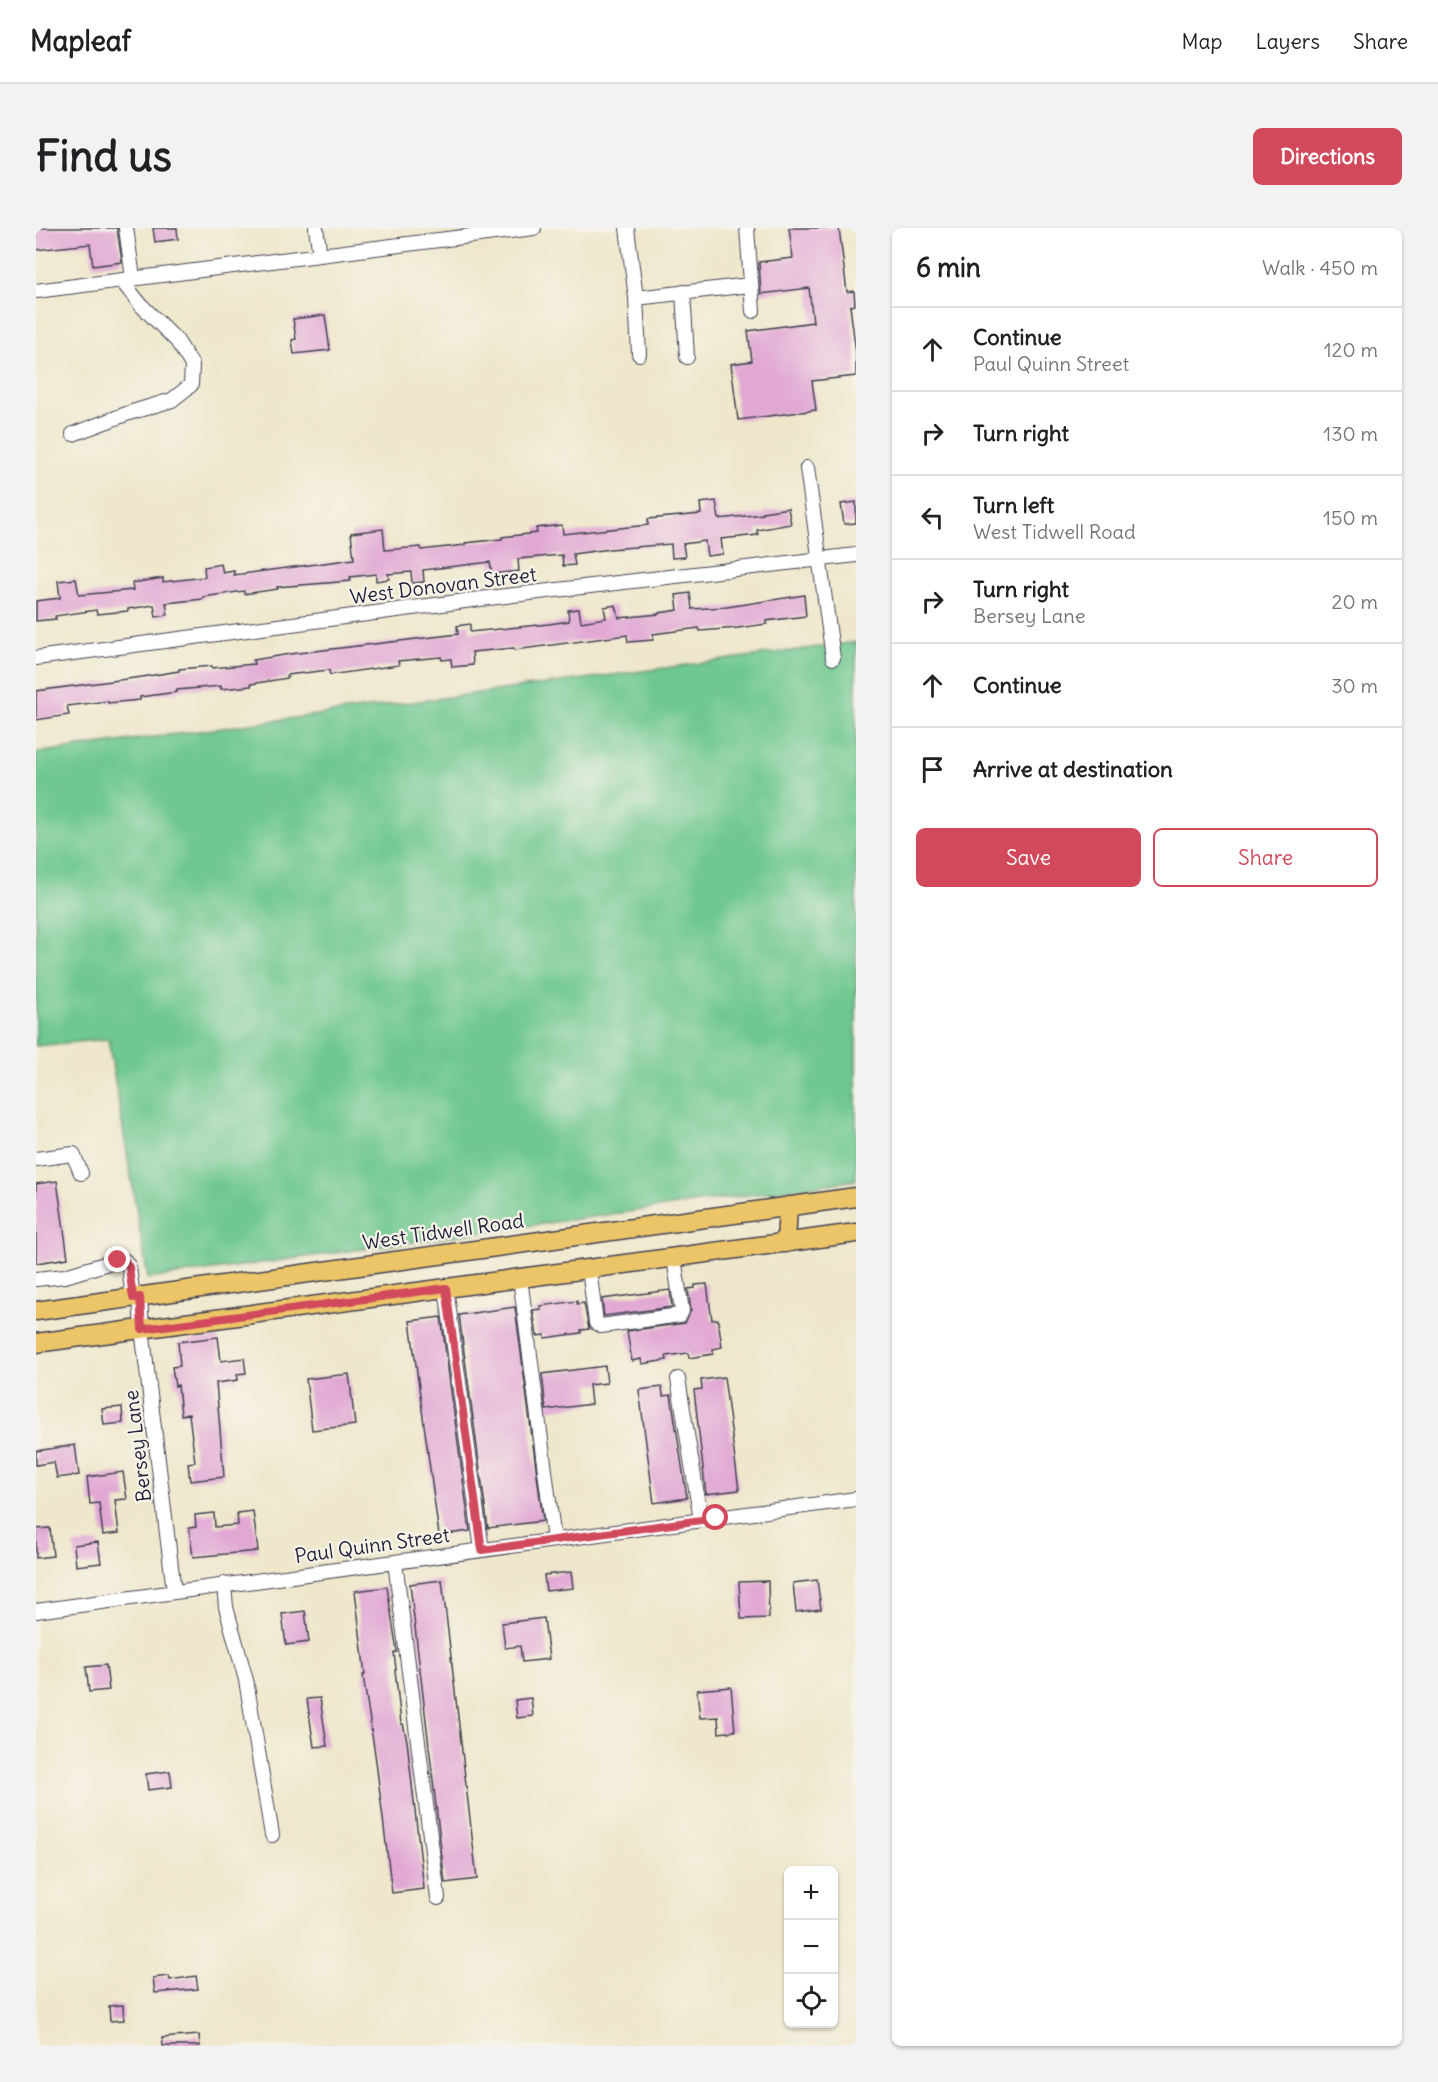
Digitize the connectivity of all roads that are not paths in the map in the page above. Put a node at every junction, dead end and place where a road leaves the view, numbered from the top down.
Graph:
1 (126, 228) edge
2 (316, 228) edge
3 (534, 228) edge
4 (627, 228) edge
5 (747, 228) edge
6 (320, 255) junction
7 (127, 279) junction
8 (750, 285) junction
9 (36, 291) edge
10 (683, 292) junction
11 (636, 298) junction
12 (753, 311) dead end
13 (639, 354) dead end
14 (687, 357) dead end
15 (73, 434) dead end
16 (807, 468) dead end
17 (856, 555) edge
18 (820, 560) junction
19 (36, 658) edge
20 (833, 658) dead end
21 (36, 1159) edge
22 (81, 1173) dead end
23 (856, 1197) edge
24 (788, 1206) junction
25 (856, 1233) edge
26 (786, 1243) junction
27 (674, 1258) junction
28 (360, 1266) junction
29 (589, 1269) junction
30 (520, 1278) junction
31 (36, 1279) edge
32 (446, 1288) junction
33 (136, 1297) junction
34 (358, 1299) junction
35 (36, 1311) edge
36 (142, 1329) junction
37 (36, 1343) edge
38 (678, 1379) dead end
39 (856, 1499) edge
40 (701, 1520) junction
41 (554, 1540) junction
42 (482, 1550) junction
43 (395, 1562) junction
44 (224, 1584) junction
45 (174, 1591) junction
46 (36, 1611) edge
47 (272, 1835) dead end
48 (438, 1898) dead end

1 - 7 street
2 - 6 street
3 - 6 street
4 - 11 street
5 - 8 street
6 - 7 street
7 - 9 street
7 - 15 street
8 - 10 street
8 - 12 street
10 - 11 street
10 - 14 street
11 - 13 street
16 - 18 street
17 - 18 street, West Donovan Street
18 - 19 street, West Donovan Street
18 - 20 street
21 - 22 street
23 - 24 main road, West Tidwell Road
24 - 26 main road
24 - 28 main road, West Tidwell Road
25 - 26 main road
26 - 27 main road
27 - 29 main road
27 - 29 street
28 - 33 main road, West Tidwell Road
28 - 34 main road
29 - 30 main road
30 - 32 main road
30 - 41 street
31 - 33 street, Bersey Lane
32 - 34 main road
32 - 42 street
33 - 35 main road, West Tidwell Road
33 - 36 street, Bersey Lane
34 - 36 main road
36 - 37 main road
36 - 45 street, Bersey Lane
38 - 40 street
39 - 40 street, Paul Quinn Street
40 - 41 street, Paul Quinn Street
41 - 42 street, Paul Quinn Street
42 - 43 street, Paul Quinn Street
43 - 44 street, Paul Quinn Street
43 - 48 street
44 - 45 street, Paul Quinn Street
44 - 47 street
45 - 46 street, Paul Quinn Street

